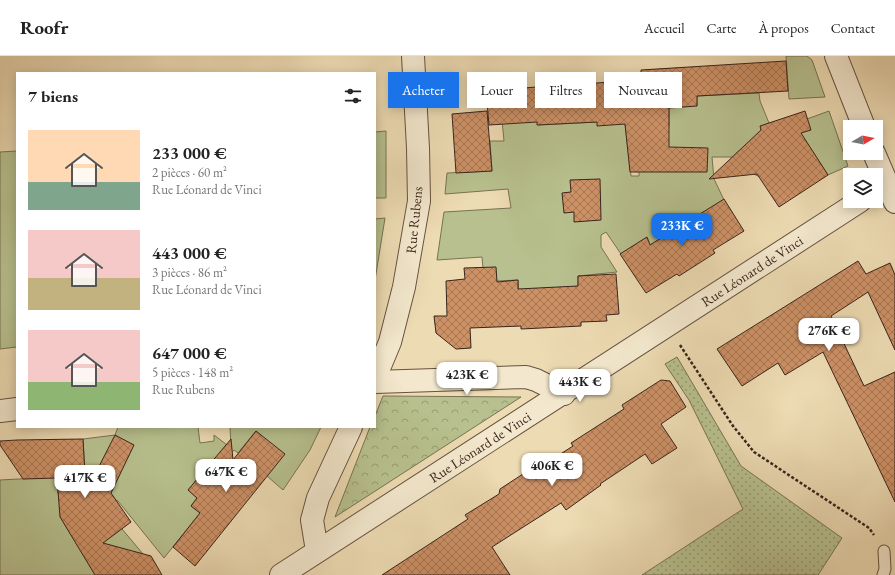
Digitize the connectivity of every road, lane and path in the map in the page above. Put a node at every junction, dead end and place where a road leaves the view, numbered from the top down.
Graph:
1 (413, 56) edge
2 (836, 56) edge
3 (861, 120) edge
4 (877, 160) edge
5 (888, 188) edge
6 (849, 208) edge
7 (667, 327) junction
8 (376, 376) edge
9 (376, 382) edge
10 (564, 394) junction
11 (16, 409) edge
12 (0, 411) edge
13 (351, 428) edge
14 (317, 551) junction
15 (884, 551) joint
16 (281, 575) edge
17 (883, 575) edge

1 - 8 street, Rue Rubens
2 - 3 street
4 - 5 street
6 - 7 street, Rue Léonard de Vinci
7 - 10 street, Rue Léonard de Vinci
7 - 15 path
9 - 10 street
10 - 14 street, Rue Léonard de Vinci
11 - 12 street
13 - 14 street
14 - 16 street, Rue Léonard de Vinci
15 - 17 lane

